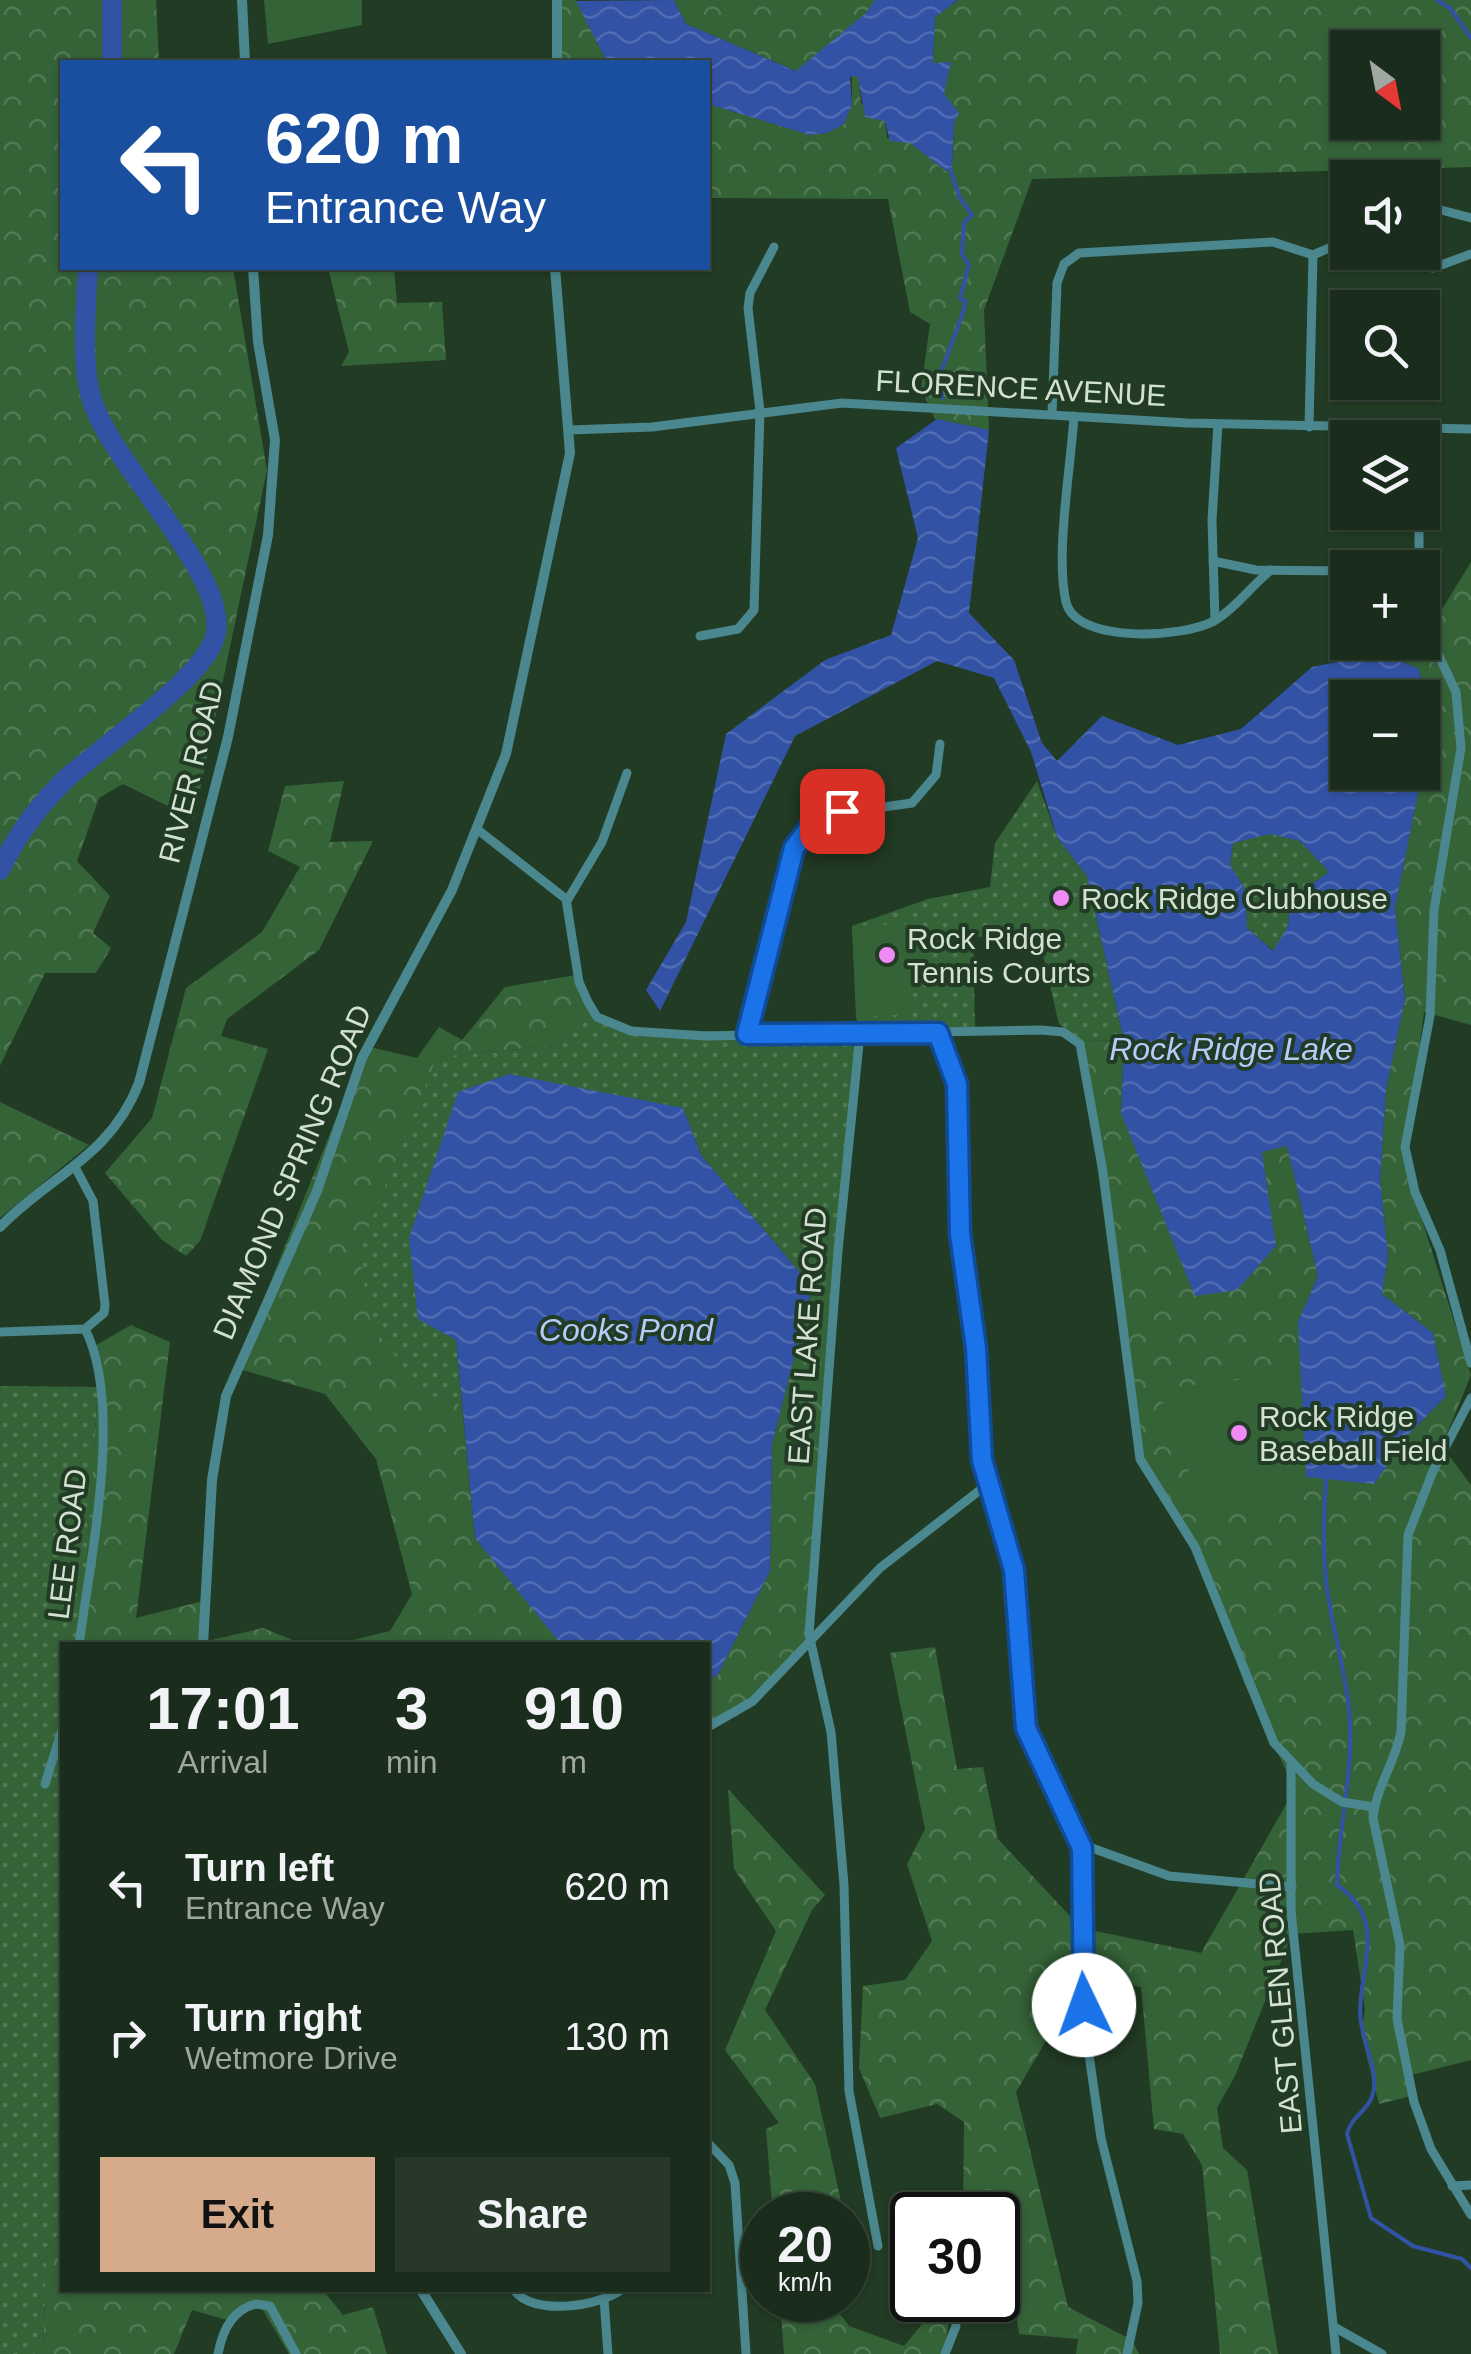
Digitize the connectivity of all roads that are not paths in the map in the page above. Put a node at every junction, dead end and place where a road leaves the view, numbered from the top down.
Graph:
1 (242, 0) edge
2 (556, 0) edge
3 (245, 60) edge
4 (557, 60) edge
5 (1440, 210) edge
6 (1471, 218) edge
7 (774, 247) dead end
8 (1330, 248) edge
9 (1471, 254) edge
10 (1313, 255) junction
11 (1440, 265) edge
12 (253, 270) edge
13 (555, 270) edge
14 (760, 411) junction
15 (1052, 414) junction
16 (1074, 416) junction
17 (1218, 424) junction
18 (1309, 427) junction
19 (1330, 428) edge
20 (570, 430) junction
21 (1471, 430) edge
22 (1440, 433) edge
23 (1212, 562) junction
24 (1272, 570) junction
25 (1330, 571) edge
26 (1215, 620) junction
27 (700, 636) dead end
28 (1440, 658) edge
29 (940, 744) dead end
30 (627, 773) dead end
31 (478, 830) junction
32 (567, 901) junction
33 (938, 1033) junction
34 (747, 1034) junction
35 (860, 1034) junction
36 (75, 1167) junction
37 (0, 1227) edge
38 (85, 1329) junction
39 (0, 1332) edge
40 (1471, 1363) edge
41 (1471, 1398) edge
42 (989, 1483) junction
43 (810, 1641) junction
44 (79, 1642) edge
45 (203, 1642) edge
46 (710, 1725) edge
47 (60, 1736) edge
48 (1290, 1765) junction
49 (45, 1784) dead end
50 (1374, 1808) junction
51 (1081, 1844) junction
52 (1292, 1888) junction
53 (710, 2144) edge
54 (1471, 2185) edge
55 (1452, 2186) junction
56 (1471, 2215) edge
57 (878, 2246) dead end
58 (422, 2292) edge
59 (515, 2292) edge
60 (617, 2292) edge
61 (604, 2299) junction
62 (956, 2326) dead end
63 (1336, 2328) junction
64 (218, 2354) edge
65 (296, 2354) edge
66 (461, 2354) edge
67 (608, 2354) edge
68 (746, 2354) edge
69 (945, 2354) edge
70 (1127, 2354) edge
71 (1336, 2354) edge
72 (1382, 2354) edge

1 - 3 street
2 - 4 street
5 - 6 street
7 - 14 street
8 - 10 street
9 - 11 street
10 - 15 street
10 - 18 street
12 - 36 street, RIVER ROAD
13 - 20 street, DIAMOND SPRING ROAD
14 - 15 street, FLORENCE AVENUE
14 - 20 street, FLORENCE AVENUE
14 - 27 street
15 - 16 street, FLORENCE AVENUE
16 - 17 street, FLORENCE AVENUE
16 - 26 street
17 - 18 street, FLORENCE AVENUE
17 - 23 street
18 - 19 street, FLORENCE AVENUE
20 - 31 street, DIAMOND SPRING ROAD
21 - 22 street, FLORENCE AVENUE
23 - 24 street
23 - 26 street
24 - 25 street
24 - 26 street
28 - 40 street
29 - 34 street
30 - 32 street
31 - 32 street
31 - 45 street, DIAMOND SPRING ROAD
32 - 34 street
33 - 35 street
33 - 42 street
33 - 48 street, EAST GLEN ROAD
34 - 35 street
35 - 43 street, EAST LAKE ROAD
36 - 37 street, RIVER ROAD
36 - 38 street
38 - 39 street
38 - 44 street, LEE ROAD
41 - 50 street
42 - 43 street
42 - 51 street
43 - 46 street
43 - 57 street, EAST LAKE ROAD
47 - 49 street
48 - 50 street
48 - 52 street, EAST GLEN ROAD
50 - 55 street
51 - 52 street
51 - 70 street
52 - 63 street, EAST GLEN ROAD
53 - 68 street
54 - 55 street
55 - 56 street
58 - 66 street
59 - 61 street
60 - 61 street
61 - 67 street
62 - 69 street
63 - 71 street, EAST GLEN ROAD
63 - 72 street
64 - 65 street

